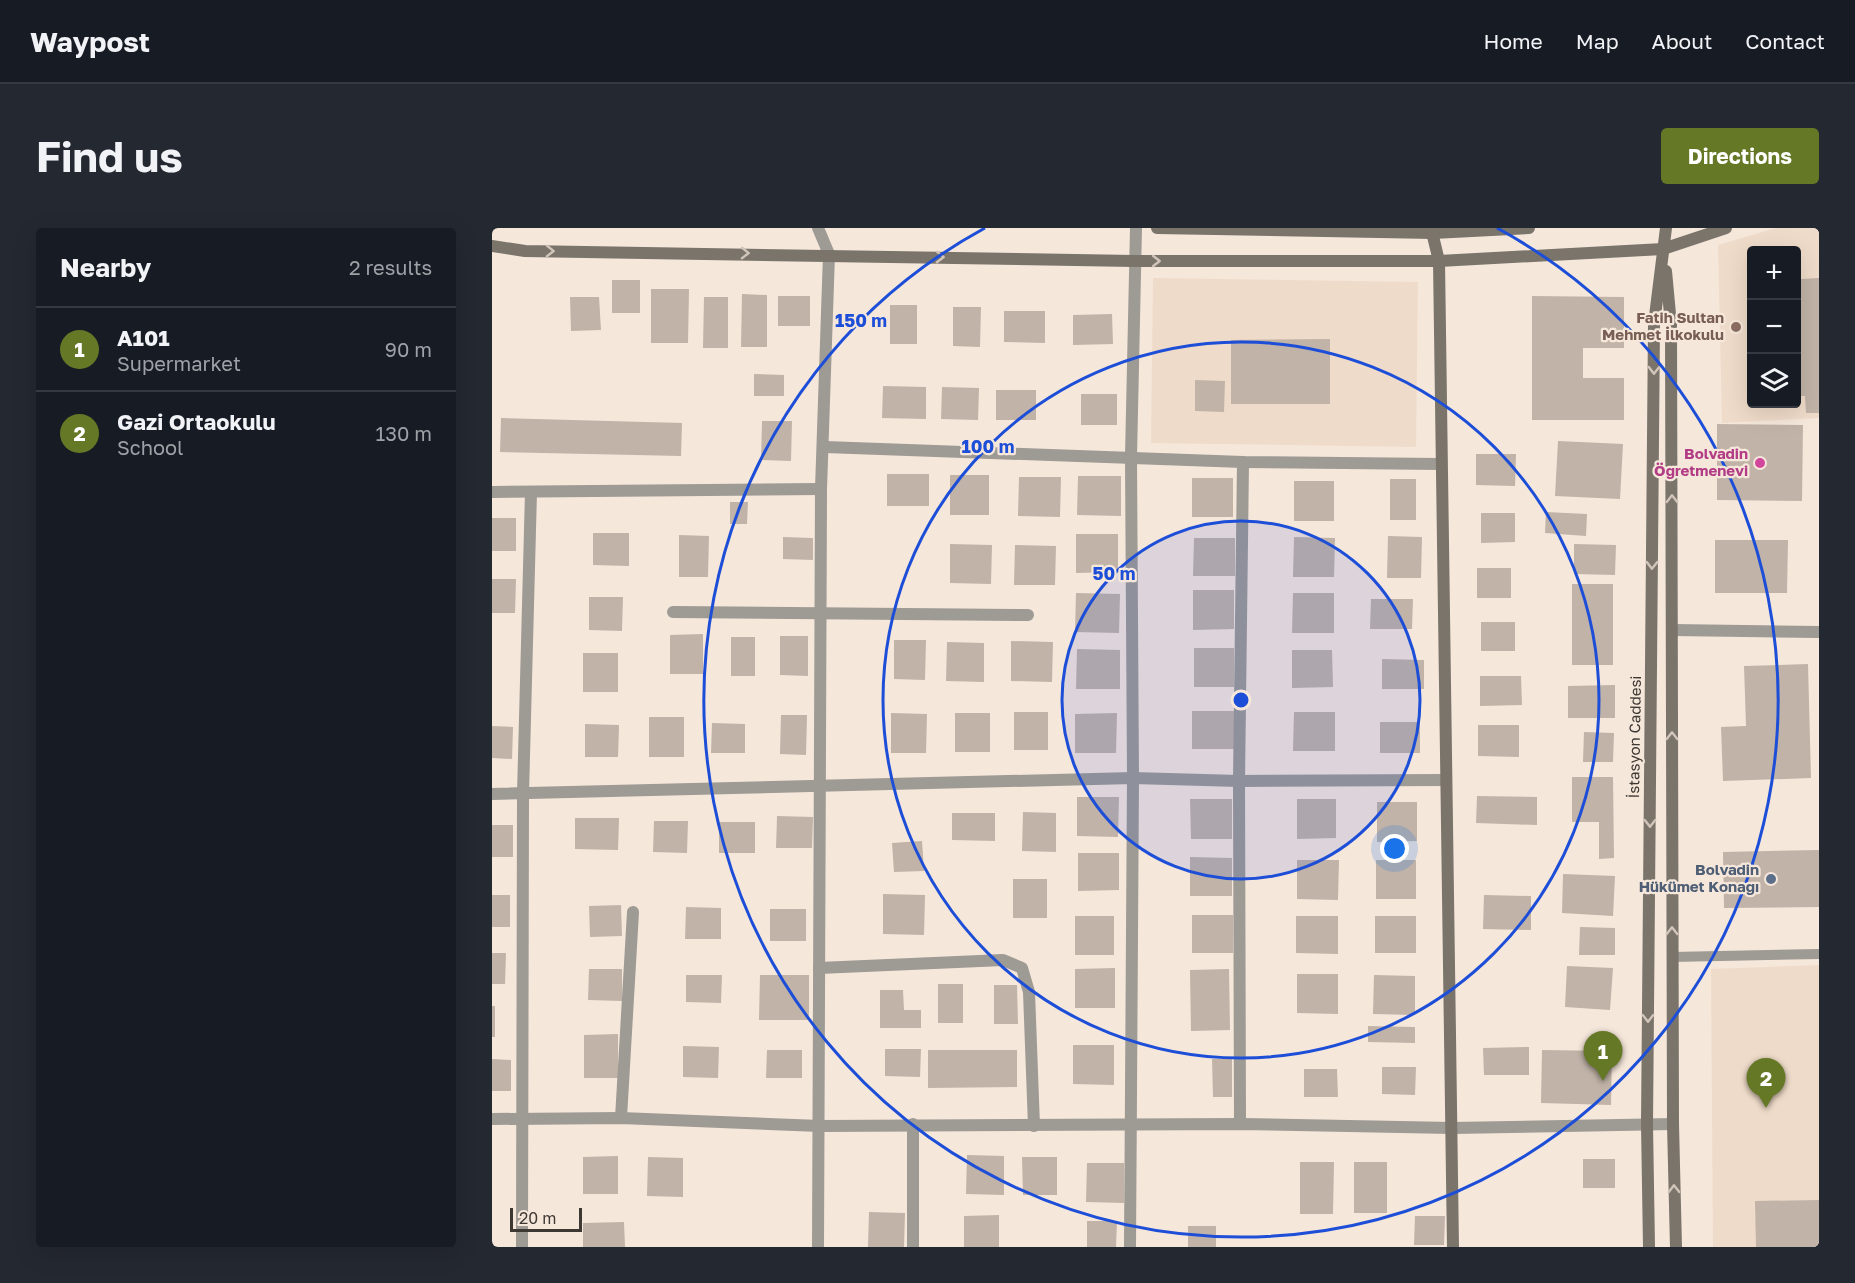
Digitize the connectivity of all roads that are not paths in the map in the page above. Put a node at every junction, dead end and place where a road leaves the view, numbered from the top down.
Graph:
1 (818, 228) edge
2 (1136, 228) edge
3 (1157, 228) edge
4 (1529, 228) edge
5 (1666, 228) edge
6 (1726, 228) edge
7 (1432, 230) edge
8 (492, 246) edge
9 (1663, 249) junction
10 (829, 254) junction
11 (1134, 261) junction
12 (1439, 261) junction
13 (825, 447) junction
14 (1131, 457) junction
15 (1243, 462) junction
16 (1441, 464) junction
17 (821, 489) junction
18 (492, 492) edge
19 (531, 492) junction
20 (673, 612) dead end
21 (821, 612) junction
22 (1028, 615) dead end
23 (1672, 630) junction
24 (1819, 632) edge
25 (1133, 778) junction
26 (1446, 780) junction
27 (1239, 781) junction
28 (821, 786) junction
29 (492, 794) edge
30 (523, 794) junction
31 (633, 912) dead end
32 (1819, 954) edge
33 (1672, 957) junction
34 (819, 968) junction
35 (621, 1118) junction
36 (492, 1119) edge
37 (522, 1120) junction
38 (913, 1124) junction
39 (1240, 1124) junction
40 (1647, 1124) junction
41 (1673, 1124) junction
42 (1034, 1125) junction
43 (1130, 1125) junction
44 (820, 1126) junction
45 (1452, 1128) junction
46 (522, 1247) edge
47 (818, 1247) edge
48 (913, 1247) edge
49 (1130, 1247) edge
50 (1453, 1247) edge
51 (1649, 1247) edge
52 (1676, 1247) edge

1 - 10 street
2 - 11 street
3 - 7 main road
4 - 7 main road
5 - 9 main road, İstasyon Caddesi
6 - 9 main road
7 - 12 main road
8 -> 10 main road
9 - 12 main road
23 -> 9 main road
9 -> 40 main road, İstasyon Caddesi
10 -> 11 main road
10 - 13 street
11 -> 12 main road
11 - 14 street
12 - 16 main road
13 - 14 street
13 - 17 street
14 - 15 street
14 - 25 street
15 - 16 street
15 - 27 street
16 - 26 main road
17 - 19 street
17 - 21 street
18 - 19 street
19 - 30 street
20 - 21 street
21 - 22 street
21 - 28 street
23 - 24 street
33 -> 23 main road
25 - 27 street
25 - 28 street
25 - 43 street
26 - 27 street
26 - 45 main road
27 - 39 street
28 - 30 street
28 - 34 street
29 - 30 street
30 - 37 street
31 - 35 street
32 - 33 lane
33 - 41 main road
34 - 42 street
34 - 44 street
35 - 37 street
35 - 44 street
36 - 37 street
37 - 46 street
38 - 42 street
38 - 44 street
38 - 48 street
39 - 43 street
39 - 45 street
40 - 41 street
40 - 45 street
40 - 51 main road, İstasyon Caddesi
52 -> 41 main road
42 - 43 street
43 - 49 street
44 - 47 street
45 - 50 main road

